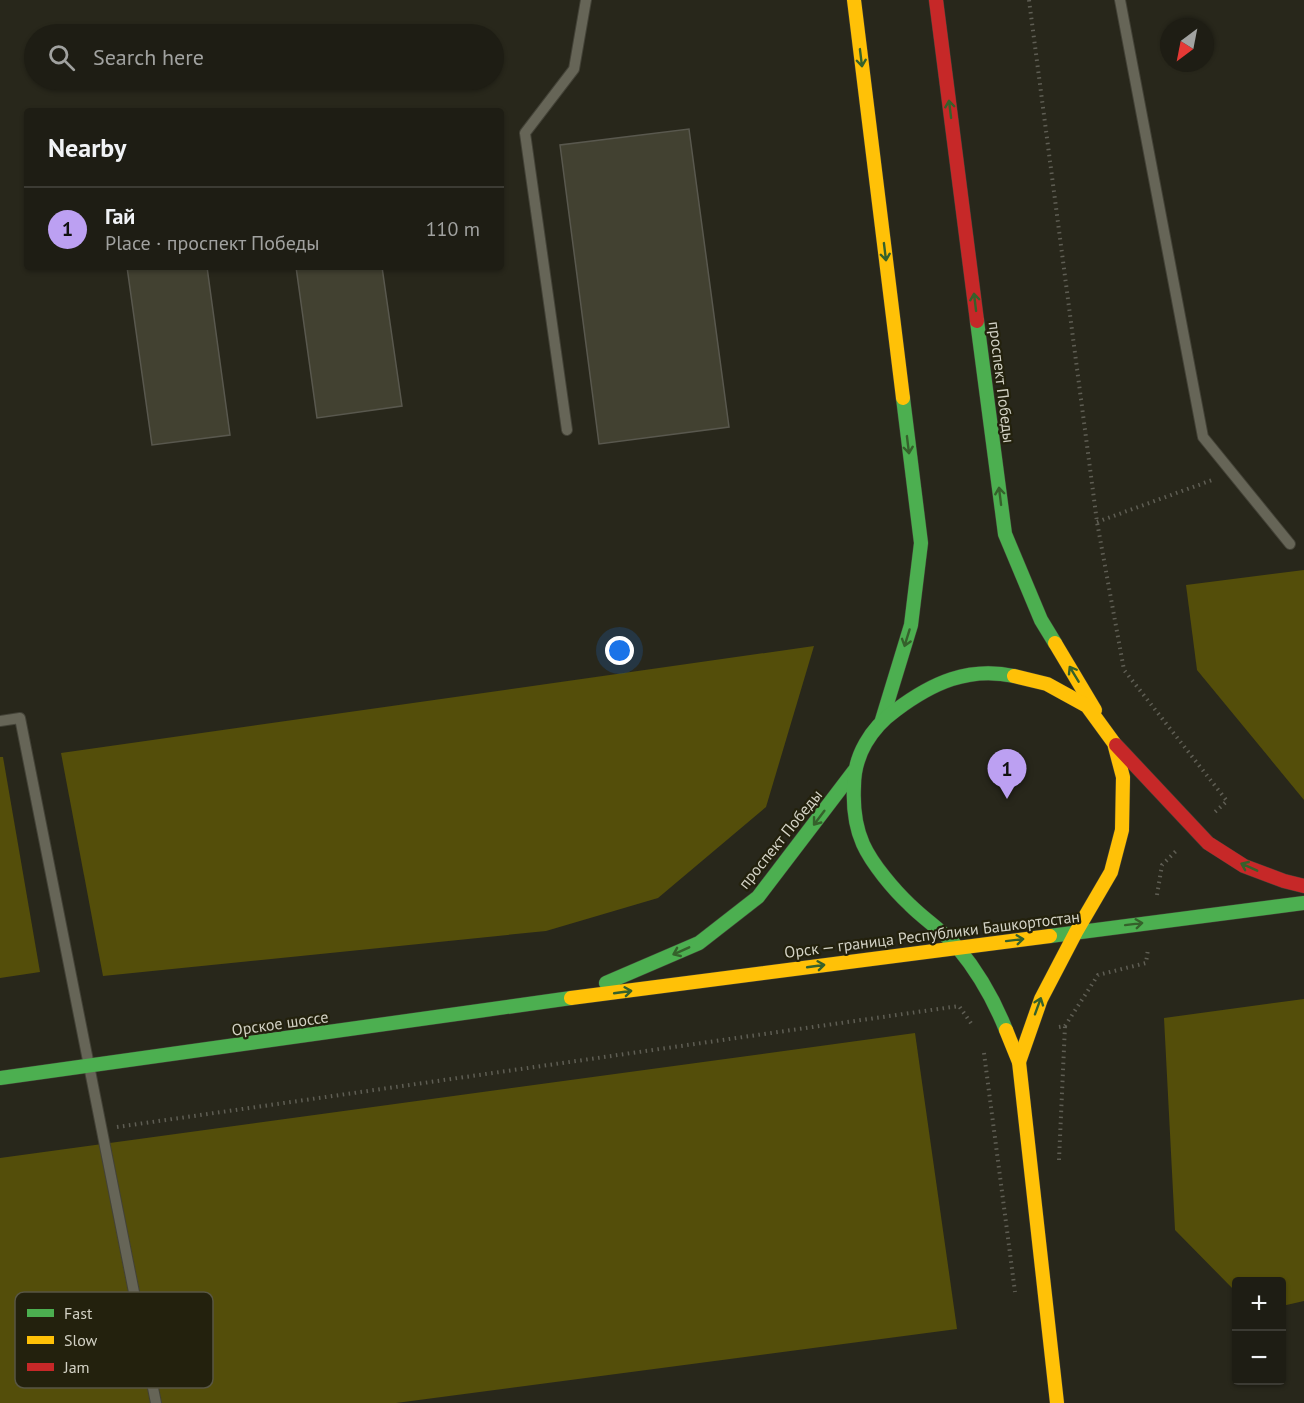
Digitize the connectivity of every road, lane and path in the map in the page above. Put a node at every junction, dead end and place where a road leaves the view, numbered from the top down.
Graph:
1 (586, 0) edge
2 (854, 0) edge
3 (936, 0) edge
4 (1120, 0) edge
5 (567, 430) dead end
6 (1232, 473) junction
7 (1097, 522) dead end
8 (1290, 544) dead end
9 (882, 720) junction
10 (0, 721) edge
11 (1114, 743) junction
12 (854, 771) junction
13 (1304, 886) edge
14 (1304, 903) edge
15 (1076, 932) junction
16 (957, 947) junction
17 (565, 999) junction
18 (1065, 1026) dead end
19 (984, 1052) dead end
20 (1019, 1062) junction
21 (88, 1066) junction
22 (0, 1078) edge
23 (1059, 1163) dead end
24 (134, 1292) edge
25 (1015, 1298) dead end
26 (153, 1388) edge
27 (156, 1403) edge
28 (1057, 1403) edge

1 - 5 lane
2 -> 9 main road
11 -> 3 main road, проспект Победы
4 - 6 lane
6 - 7 path
6 - 8 lane
9 - 11 main road
9 - 12 main road
10 - 21 lane
13 -> 11 main road
11 - 15 main road
12 - 16 main road
12 -> 17 main road, проспект Победы
15 -> 14 main road, Орск — граница Республики Башкортостан
16 -> 15 main road, Орск — граница Республики Башкортостан
20 -> 15 main road
17 -> 16 main road, Орск — граница Республики Башкортостан
16 - 20 main road
17 - 21 main road, Орское шоссе
18 - 23 path
19 - 25 path
20 - 28 main road
21 - 22 main road, Орское шоссе
21 - 24 lane
26 - 27 lane

